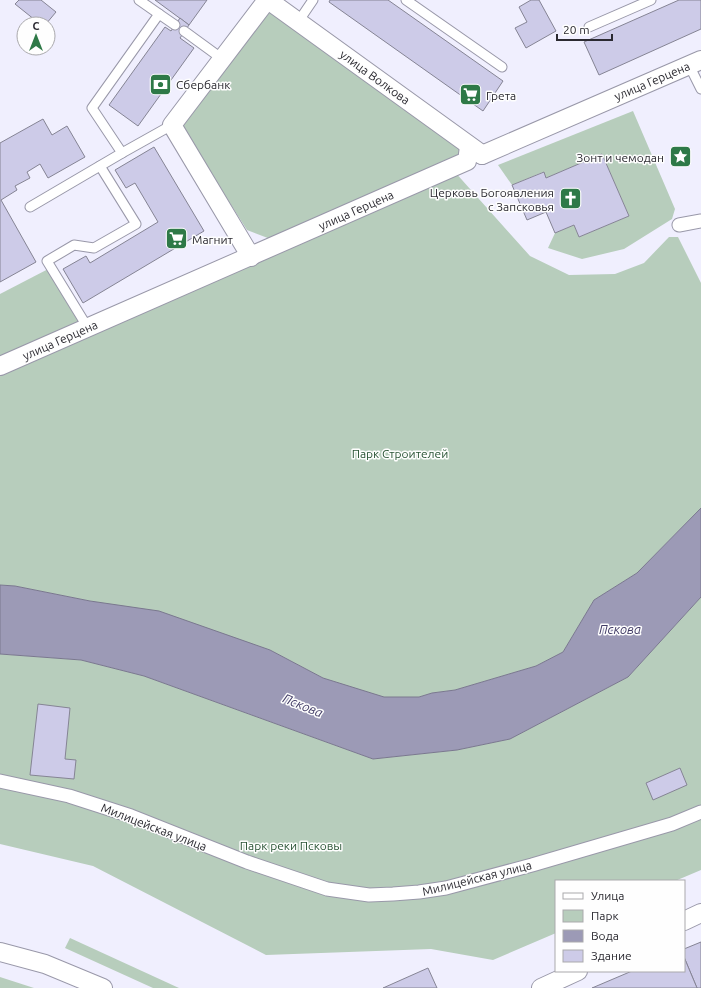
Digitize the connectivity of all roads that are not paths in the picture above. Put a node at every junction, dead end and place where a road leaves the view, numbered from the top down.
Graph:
1 (139, 0) edge
2 (267, 0) edge
3 (313, 0) edge
4 (406, 0) edge
5 (651, 0) edge
6 (159, 14) junction
7 (298, 22) junction
8 (175, 25) dead end
9 (589, 27) dead end
10 (184, 31) dead end
11 (221, 58) junction
12 (695, 63) edge
13 (502, 67) dead end
14 (701, 90) edge
15 (172, 125) junction
16 (122, 153) junction
17 (482, 155) junction
18 (100, 166) junction
19 (30, 207) dead end
20 (701, 222) edge
21 (679, 225) dead end
22 (251, 257) junction
23 (88, 328) junction
24 (0, 366) edge
25 (0, 781) edge
26 (701, 812) edge
27 (701, 913) edge
28 (685, 921) edge
29 (0, 952) edge
30 (576, 972) edge
31 (103, 988) edge
32 (541, 988) edge

1 - 6 lane
2 - 7 street, улица Волкова
2 - 11 street
3 - 7 lane
4 - 13 lane
5 - 9 lane
6 - 8 lane
6 - 16 lane
7 - 17 street, улица Волкова
10 - 11 lane
11 - 15 street
12 - 14 lane
12 - 17 street, улица Герцена
15 - 16 lane
15 - 22 street
16 - 18 lane
17 - 22 street, улица Герцена
18 - 19 lane
18 - 23 lane
20 - 21 street
22 - 23 street, улица Герцена
23 - 24 street, улица Герцена
25 - 26 street, Милицейская улица
27 - 28 street
29 - 31 street
30 - 32 street

